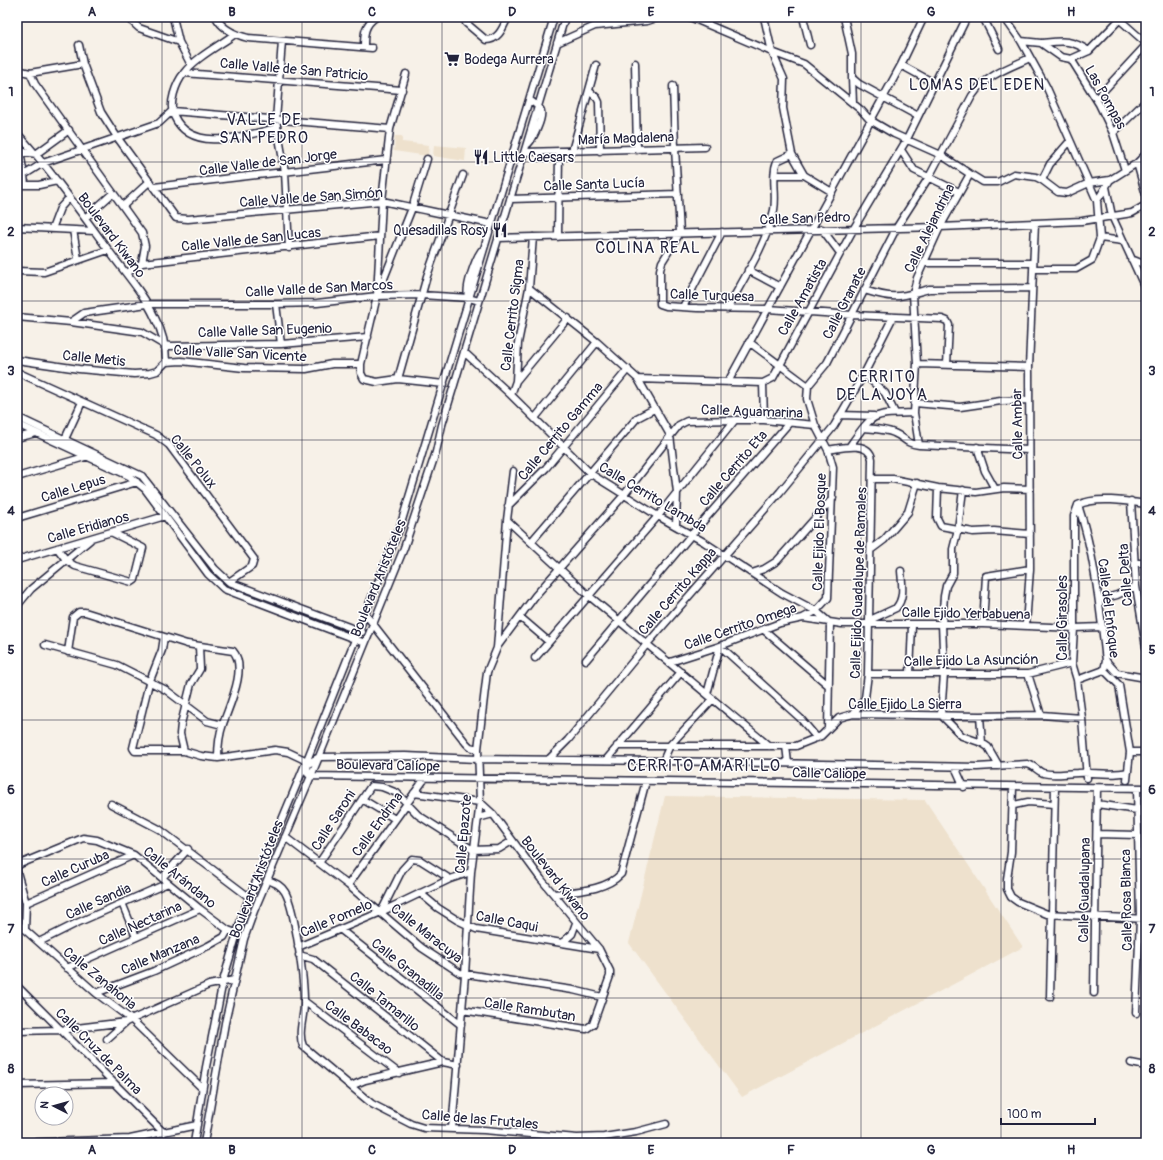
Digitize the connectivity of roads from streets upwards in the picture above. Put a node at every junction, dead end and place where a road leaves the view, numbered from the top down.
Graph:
1 (128, 17) edge
2 (173, 17) edge
3 (216, 17) edge
4 (376, 17) edge
5 (464, 17) edge
6 (508, 17) edge
7 (554, 17) edge
8 (565, 17) edge
9 (660, 17) edge
10 (690, 17) edge
11 (710, 17) edge
12 (764, 17) edge
13 (803, 17) edge
14 (844, 17) edge
15 (924, 17) edge
16 (967, 17) edge
17 (982, 17) edge
18 (1004, 17) edge
19 (1121, 18) edge
20 (706, 24) junction
21 (235, 34) junction
22 (282, 41) junction
23 (1021, 41) junction
24 (179, 42) junction
25 (557, 43) junction
26 (1041, 43) junction
27 (1146, 44) edge
28 (79, 45) dead end
29 (810, 45) dead end
30 (364, 47) junction
31 (372, 48) dead end
32 (999, 49) dead end
33 (1089, 51) junction
34 (772, 52) junction
35 (1030, 58) junction
36 (1072, 59) junction
37 (635, 63) dead end
38 (83, 64) junction
39 (192, 65) junction
40 (596, 65) dead end
41 (902, 66) junction
42 (18, 68) edge
43 (30, 73) junction
44 (184, 73) junction
45 (406, 74) dead end
46 (852, 78) junction
47 (279, 80) junction
48 (934, 83) junction
49 (673, 86) dead end
50 (402, 90) junction
51 (589, 91) junction
52 (885, 96) junction
53 (1096, 99) junction
54 (530, 100) junction
55 (1146, 101) edge
56 (853, 103) junction
57 (539, 107) junction
58 (172, 111) junction
59 (918, 116) junction
60 (276, 120) junction
61 (870, 120) junction
62 (277, 128) junction
63 (390, 129) junction
64 (68, 130) junction
65 (17, 133) edge
66 (1113, 133) junction
67 (117, 137) junction
68 (907, 139) junction
69 (1070, 141) junction
70 (705, 147) dead end
71 (82, 148) junction
72 (675, 148) junction
73 (526, 149) junction
74 (637, 150) junction
75 (901, 150) junction
76 (572, 151) junction
77 (18, 152) edge
78 (559, 152) junction
79 (600, 152) junction
80 (36, 154) junction
81 (792, 154) junction
82 (1146, 154) edge
83 (941, 155) junction
84 (427, 159) dead end
85 (386, 160) junction
86 (43, 163) junction
87 (1137, 163) junction
88 (1125, 170) junction
89 (285, 172) junction
90 (970, 174) junction
91 (463, 175) dead end
92 (775, 175) junction
93 (804, 175) junction
94 (24, 176) junction
95 (929, 177) junction
96 (1042, 180) junction
97 (1110, 180) junction
98 (56, 181) junction
99 (149, 182) junction
100 (1089, 183) junction
101 (17, 185) edge
102 (25, 185) junction
103 (154, 187) junction
104 (1106, 187) junction
105 (832, 192) junction
106 (959, 192) junction
107 (113, 193) junction
108 (678, 194) junction
109 (1146, 195) edge
110 (559, 197) junction
111 (69, 198) junction
112 (510, 199) junction
113 (382, 201) junction
114 (1097, 201) junction
115 (1146, 205) edge
116 (123, 206) junction
117 (412, 208) junction
118 (286, 210) junction
119 (449, 215) junction
120 (1112, 216) junction
121 (85, 218) junction
122 (1097, 218) junction
123 (1035, 223) junction
124 (492, 224) junction
125 (17, 227) edge
126 (897, 227) junction
127 (940, 227) junction
128 (854, 228) junction
129 (52, 229) junction
130 (822, 229) junction
131 (73, 230) junction
132 (811, 230) junction
133 (94, 231) junction
134 (768, 231) junction
135 (722, 232) junction
136 (680, 234) junction
137 (380, 236) junction
138 (533, 237) junction
139 (558, 237) junction
140 (498, 238) junction
141 (1100, 238) junction
142 (1123, 241) junction
143 (288, 248) junction
144 (108, 250) junction
145 (840, 253) junction
146 (78, 259) junction
147 (1131, 259) junction
148 (924, 263) junction
149 (142, 264) junction
150 (1146, 265) edge
151 (1033, 266) junction
152 (748, 270) junction
153 (17, 271) edge
154 (127, 273) junction
155 (780, 287) junction
156 (529, 288) junction
157 (1032, 288) junction
158 (864, 290) junction
159 (1146, 290) edge
160 (913, 294) junction
161 (421, 295) junction
162 (377, 296) junction
163 (469, 298) junction
164 (479, 301) junction
165 (147, 304) junction
166 (276, 304) junction
167 (683, 307) junction
168 (727, 309) junction
169 (768, 309) junction
170 (809, 311) junction
171 (852, 315) junction
172 (17, 317) edge
173 (893, 317) junction
174 (915, 317) junction
175 (568, 318) junction
176 (71, 322) junction
177 (368, 337) junction
178 (597, 342) junction
179 (749, 342) junction
180 (280, 344) junction
181 (164, 345) junction
182 (464, 352) junction
183 (17, 360) edge
184 (31, 362) junction
185 (166, 362) junction
186 (780, 363) junction
187 (361, 364) junction
188 (917, 364) junction
189 (947, 365) junction
190 (1029, 367) junction
191 (628, 369) junction
192 (17, 372) edge
193 (864, 374) junction
194 (25, 375) junction
195 (398, 379) junction
196 (638, 379) junction
197 (516, 381) junction
198 (728, 382) junction
199 (763, 383) junction
200 (444, 384) junction
201 (808, 386) junction
202 (511, 395) junction
203 (1029, 400) junction
204 (82, 402) junction
205 (915, 403) junction
206 (654, 409) junction
207 (895, 413) junction
208 (914, 413) junction
209 (840, 415) junction
210 (874, 416) junction
211 (17, 417) edge
212 (534, 418) junction
213 (735, 420) junction
214 (764, 420) junction
215 (789, 423) junction
216 (17, 424) edge
217 (815, 425) junction
218 (863, 428) junction
219 (36, 433) junction
220 (670, 435) junction
221 (17, 438) edge
222 (65, 439) junction
223 (823, 439) junction
224 (919, 445) junction
225 (562, 446) junction
226 (849, 447) junction
227 (977, 447) junction
228 (828, 450) junction
229 (1029, 450) junction
230 (96, 453) junction
231 (86, 456) junction
232 (513, 471) dead end
233 (591, 474) junction
234 (17, 477) edge
235 (873, 479) junction
236 (137, 482) junction
237 (917, 483) junction
238 (938, 488) junction
239 (995, 489) junction
240 (1030, 489) junction
241 (963, 490) junction
242 (677, 492) junction
243 (624, 495) junction
244 (833, 498) junction
245 (1131, 501) junction
246 (1146, 504) edge
247 (1078, 505) junction
248 (508, 506) junction
249 (165, 516) junction
250 (658, 516) junction
251 (17, 518) edge
252 (506, 520) junction
253 (676, 526) junction
254 (958, 529) junction
255 (113, 533) junction
256 (692, 534) junction
257 (1030, 534) junction
258 (91, 539) junction
259 (531, 542) junction
260 (57, 548) junction
261 (872, 549) junction
262 (725, 555) junction
263 (17, 560) edge
264 (67, 561) junction
265 (1136, 563) junction
266 (1146, 563) edge
267 (558, 569) junction
268 (1030, 569) junction
269 (215, 570) junction
270 (901, 571) dead end
271 (752, 573) junction
272 (208, 574) junction
273 (229, 582) junction
274 (1136, 586) junction
275 (588, 595) junction
276 (1098, 600) junction
277 (17, 606) edge
278 (816, 611) junction
279 (366, 615) junction
280 (520, 617) junction
281 (803, 618) junction
282 (618, 621) junction
283 (870, 622) junction
284 (373, 623) junction
285 (830, 623) junction
286 (942, 624) junction
287 (983, 624) junction
288 (912, 625) junction
289 (1026, 625) junction
290 (1102, 627) junction
291 (1074, 628) junction
292 (764, 630) junction
293 (359, 631) junction
294 (369, 635) junction
295 (164, 637) junction
296 (356, 639) junction
297 (548, 641) junction
298 (366, 643) junction
299 (647, 644) junction
300 (45, 645) dead end
301 (198, 646) junction
302 (720, 646) junction
303 (1146, 647) edge
304 (497, 648) junction
305 (68, 652) junction
306 (535, 658) dead end
307 (586, 660) dead end
308 (1106, 661) junction
309 (670, 662) junction
310 (1072, 663) junction
311 (1104, 670) junction
312 (681, 672) junction
313 (868, 674) junction
314 (910, 674) junction
315 (944, 674) junction
316 (1028, 674) junction
317 (1146, 678) edge
318 (1077, 680) junction
319 (149, 683) junction
320 (828, 685) junction
321 (707, 694) junction
322 (713, 700) junction
323 (186, 705) junction
324 (853, 714) junction
325 (941, 715) junction
326 (1041, 715) junction
327 (980, 716) junction
328 (1082, 718) junction
329 (222, 725) junction
330 (828, 729) junction
331 (817, 738) junction
332 (982, 743) junction
333 (670, 745) junction
334 (617, 746) junction
335 (769, 746) junction
336 (786, 746) junction
337 (478, 750) junction
338 (184, 751) junction
339 (1130, 752) junction
340 (1146, 752) edge
341 (218, 758) junction
342 (319, 758) junction
343 (478, 759) junction
344 (549, 759) junction
345 (308, 760) junction
346 (606, 760) junction
347 (663, 761) junction
348 (788, 763) junction
349 (999, 766) junction
350 (955, 767) junction
351 (1128, 772) junction
352 (311, 776) junction
353 (323, 776) junction
354 (1087, 776) junction
355 (374, 777) junction
356 (426, 777) junction
357 (478, 778) junction
358 (1127, 780) dead end
359 (646, 781) junction
360 (964, 787) junction
361 (1013, 787) junction
362 (1055, 787) junction
363 (369, 788) junction
364 (1097, 788) junction
365 (1137, 788) junction
366 (1146, 788) edge
367 (414, 793) junction
368 (362, 799) junction
369 (480, 802) junction
370 (111, 804) dead end
371 (406, 804) junction
372 (1054, 804) junction
373 (1097, 804) junction
374 (1014, 806) junction
375 (297, 808) junction
376 (1137, 810) junction
377 (493, 814) junction
378 (478, 818) junction
379 (395, 819) junction
380 (1097, 834) junction
381 (1137, 835) junction
382 (285, 837) junction
383 (512, 842) junction
384 (188, 849) junction
385 (473, 850) junction
386 (134, 855) junction
387 (320, 863) junction
388 (18, 865) edge
389 (17, 872) edge
390 (471, 872) junction
391 (162, 878) junction
392 (450, 878) junction
393 (268, 880) junction
394 (168, 883) junction
395 (348, 885) junction
396 (420, 893) junction
397 (554, 894) junction
398 (249, 898) junction
399 (26, 902) junction
400 (122, 903) junction
401 (200, 909) junction
402 (381, 912) junction
403 (1053, 915) junction
404 (1096, 917) junction
405 (1143, 919) edge
406 (576, 923) junction
407 (17, 924) edge
408 (468, 926) junction
409 (25, 930) junction
410 (228, 930) junction
411 (341, 930) junction
412 (236, 933) junction
413 (136, 937) junction
414 (39, 942) junction
415 (562, 943) junction
416 (298, 947) junction
417 (599, 949) junction
418 (299, 955) junction
419 (67, 968) junction
420 (465, 975) junction
421 (234, 980) junction
422 (223, 981) junction
423 (17, 986) edge
424 (96, 993) junction
425 (1094, 994) dead end
426 (602, 997) junction
427 (1050, 997) dead end
428 (304, 1001) junction
429 (462, 1010) junction
430 (1136, 1013) dead end
431 (129, 1021) junction
432 (461, 1025) junction
433 (60, 1030) junction
434 (17, 1031) edge
435 (107, 1039) dead end
436 (443, 1062) junction
437 (1131, 1063) dead end
438 (458, 1065) junction
439 (1146, 1066) edge
440 (399, 1073) junction
441 (114, 1083) junction
442 (17, 1085) edge
443 (351, 1086) junction
444 (202, 1088) junction
445 (666, 1124) dead end
446 (197, 1125) junction
447 (452, 1129) junction
448 (164, 1133) junction
449 (559, 1140) edge
450 (17, 1143) edge
451 (194, 1143) edge
452 (204, 1143) edge

1 - 24 street
2 - 24 street
3 - 21 street
4 - 30 street
5 - 6 street
7 - 54 street, Boulevard Aristóteles
8 - 25 street, Boulevard Aristóteles
9 - 25 street
10 - 20 street
11 - 20 street
12 - 34 street
13 - 29 street
14 - 46 street
15 - 41 street
16 - 48 street, Calle Amatista
17 - 32 street
18 - 23 street
19 - 27 street
19 - 33 street
20 - 34 street
21 - 22 street
21 - 39 street
22 - 30 street
22 - 47 street
23 - 26 street
23 - 35 street
24 - 39 street
25 - 57 street, Boulevard Aristóteles
26 - 33 street
26 - 36 street
27 - 53 street
28 - 38 street
30 - 31 street
33 - 36 street
34 - 56 street
34 - 81 street
35 - 69 street
35 - 83 street, Calle Granate
36 - 53 street, Las Pompas
37 - 74 street
38 - 43 street
38 - 67 street
39 - 44 street
40 - 51 street
41 - 48 street
41 - 52 street
42 - 43 street
43 - 64 street
44 - 47 street, Calle Valle de San Patricio
44 - 58 street
45 - 50 street
46 - 52 street
46 - 56 street
47 - 50 street, Calle Valle de San Patricio
47 - 60 street
48 - 59 street, Calle Amatista
49 - 72 street
50 - 63 street
51 - 76 street
51 - 79 street
52 - 59 street
52 - 61 street
53 - 66 street, Las Pompas
54 - 57 street
54 - 124 street, Boulevard Aristóteles
55 - 66 street
56 - 61 street
57 - 73 street, Boulevard Aristóteles
58 - 60 street
58 - 62 street
58 - 67 street
59 - 68 street, Calle Amatista
60 - 62 street
60 - 63 street
61 - 68 street
61 - 105 street
62 - 89 street
63 - 85 street
64 - 71 street
64 - 80 street
65 - 80 street, Boulevard Kiwano
66 - 88 street, Las Pompas
67 - 71 street
67 - 99 street
68 - 75 street, Calle Amatista
68 - 83 street
69 - 96 street
69 - 100 street
70 - 72 street, María Magdalena
71 - 86 street
71 - 107 street
72 - 74 street, María Magdalena
72 - 108 street
73 - 78 street, María Magdalena
73 - 112 street, Boulevard Aristóteles
74 - 79 street, María Magdalena
75 - 95 street
75 - 128 street, Calle Amatista
76 - 78 street, María Magdalena
76 - 79 street, María Magdalena
77 - 80 street
77 - 94 street
78 - 110 street
80 - 86 street, Boulevard Kiwano
81 - 92 street
81 - 93 street
82 - 87 street
83 - 90 street
83 - 95 street, Calle Granate
84 - 117 street
85 - 89 street, Calle Valle de San Jorge
85 - 113 street
86 - 94 street
86 - 98 street, Boulevard Kiwano
87 - 88 street
87 - 109 street
88 - 97 street
89 - 103 street, Calle Valle de San Jorge
89 - 118 street
90 - 96 street
90 - 106 street, Calle Alejandrina
91 - 119 street
92 - 93 street
92 - 134 street
93 - 105 street
94 - 102 street
95 - 106 street
95 - 126 street, Calle Granate
96 - 100 street
97 - 100 street
97 - 104 street
98 - 102 street
98 - 111 street, Boulevard Kiwano
99 - 103 street
99 - 116 street
100 - 114 street
101 - 102 street
103 - 118 street, Calle Valle de San Simón
104 - 114 street
104 - 120 street
105 - 132 street
106 - 127 street, Calle Alejandrina
107 - 116 street
107 - 121 street
108 - 110 street, Calle Santa Lucía
108 - 136 street
110 - 112 street, Calle Santa Lucía
110 - 139 street
111 - 121 street, Boulevard Kiwano
111 - 129 street
112 - 140 street, Boulevard Aristóteles
113 - 117 street, Calle Valle de San Simón
113 - 118 street, Calle Valle de San Simón
113 - 137 street
114 - 122 street
115 - 120 street, Calle San Pedro
116 - 149 street
117 - 119 street, Calle Valle de San Simón
117 - 162 street
118 - 143 street
119 - 124 street, Calle Valle de San Simón
119 - 161 street
120 - 122 street, Calle San Pedro
120 - 142 street
121 - 133 street, Boulevard Kiwano
122 - 123 street, Calle San Pedro
122 - 141 street
123 - 127 street, Calle San Pedro
123 - 151 street, Calle Ambar
124 - 163 street, Boulevard Aristóteles
125 - 129 street
126 - 127 street, Calle San Pedro
126 - 128 street, Calle San Pedro
126 - 158 street, Calle Granate
127 - 148 street, Calle Alejandrina
128 - 130 street, Calle San Pedro
128 - 145 street, Calle Amatista
129 - 131 street
130 - 132 street, Calle San Pedro
130 - 145 street
131 - 133 street
131 - 146 street
132 - 134 street, Calle San Pedro
132 - 155 street
133 - 144 street, Boulevard Kiwano
134 - 135 street, Calle San Pedro
134 - 152 street
135 - 136 street, Calle San Pedro
135 - 167 street
136 - 139 street, Calle San Pedro
136 - 167 street, Calle Turquesa
137 - 143 street, Calle Valle de San Lucas
137 - 162 street
138 - 139 street, Calle San Pedro
138 - 140 street, Calle San Pedro
138 - 156 street, Calle Cerrito Sigma
140 - 164 street, Boulevard Aristóteles
141 - 142 street
141 - 151 street
142 - 147 street
143 - 149 street, Calle Valle de San Lucas
144 - 146 street
144 - 154 street, Boulevard Kiwano
145 - 170 street, Calle Amatista
146 - 153 street
147 - 150 street
147 - 159 street
148 - 151 street
148 - 160 street, Calle Alejandrina
149 - 154 street, Calle Valle de San Lucas
151 - 157 street, Calle Ambar
152 - 155 street
152 - 168 street
154 - 165 street, Boulevard Kiwano
155 - 169 street
156 - 175 street
156 - 197 street, Calle Cerrito Sigma
157 - 160 street
157 - 190 street, Calle Ambar
158 - 160 street
158 - 171 street, Calle Granate
160 - 174 street
161 - 162 street, Calle Valle de San Marcos
161 - 163 street, Calle Valle de San Marcos
161 - 195 street
162 - 166 street, Calle Valle de San Marcos
162 - 177 street
163 - 164 street, Calle Valle de San Marcos
163 - 200 street, Boulevard Aristóteles
164 - 182 street, Boulevard Aristóteles
165 - 166 street, Calle Valle de San Marcos
165 - 176 street, Calle Valle de San Marcos
165 - 181 street, Boulevard Kiwano
166 - 180 street
167 - 168 street, Calle Turquesa
168 - 169 street, Calle Turquesa
169 - 170 street, Calle Turquesa
169 - 179 street
170 - 171 street, Calle Turquesa
170 - 186 street, Calle Amatista
171 - 173 street, Calle Turquesa
171 - 201 street, Calle Granate
172 - 176 street
173 - 174 street, Calle Turquesa
173 - 193 street
174 - 188 street
174 - 189 street, Calle Turquesa
175 - 178 street
175 - 197 street
176 - 181 street
177 - 180 street, Calle Valle San Eugenio
177 - 187 street
178 - 191 street
178 - 212 street
179 - 186 street
179 - 198 street
180 - 181 street, Calle Valle San Eugenio
181 - 185 street, Boulevard Kiwano
182 - 202 street, Calle Cerrito Lambda
182 - 284 street, Boulevard Aristóteles
183 - 184 street, Calle Metis
184 - 185 street, Calle Metis
184 - 194 street
185 - 187 street, Calle Valle San Vicente
186 - 199 street, Calle Amatista
186 - 201 street
187 - 195 street
188 - 189 street
188 - 205 street
189 - 190 street
190 - 203 street, Calle Ambar
191 - 196 street
191 - 225 street, Calle Cerrito Gamma
192 - 194 street, Calle Polux
193 - 207 street
193 - 209 street
194 - 204 street, Calle Polux
195 - 200 street
196 - 198 street
196 - 206 street
197 - 202 street, Calle Cerrito Sigma
198 - 199 street
199 - 214 street
200 - 279 street, Boulevard Aristóteles
201 - 217 street, Calle Ejido El Bosque
202 - 212 street, Calle Cerrito Lambda
203 - 205 street
203 - 229 street, Calle Ambar
204 - 222 street
204 - 273 street, Calle Polux
205 - 208 street
206 - 220 street
206 - 233 street
207 - 208 street
207 - 210 street
208 - 224 street
209 - 210 street
209 - 223 street
210 - 218 street
211 - 222 street
212 - 225 street, Calle Cerrito Lambda
213 - 214 street, Calle Aguamarina
213 - 220 street, Calle Aguamarina
213 - 242 street
214 - 215 street, Calle Aguamarina
215 - 217 street, Calle Aguamarina
215 - 256 street, Calle Cerrito Eta
216 - 219 street
217 - 223 street, Calle Ejido El Bosque
218 - 224 street
218 - 226 street
219 - 221 street
219 - 231 street
220 - 242 street
220 - 243 street
222 - 230 street
223 - 228 street, Calle Ejido El Bosque
223 - 262 street, Calle Cerrito Kappa
224 - 227 street
225 - 233 street, Calle Cerrito Lambda
225 - 248 street, Calle Cerrito Gamma
226 - 228 street
226 - 235 street, Calle Ejido Guadalupe de Ramales
227 - 229 street
227 - 239 street
228 - 244 street, Calle Ejido El Bosque
229 - 240 street, Calle Ambar
230 - 231 street
230 - 269 street
231 - 234 street
231 - 236 street
232 - 248 street, Calle Epazote
233 - 243 street, Calle Cerrito Lambda
233 - 259 street
235 - 237 street
235 - 261 street, Calle Ejido Guadalupe de Ramales
236 - 249 street
236 - 251 street, Calle Lepus
237 - 238 street
237 - 261 street
238 - 241 street
238 - 254 street
239 - 240 street
239 - 241 street
240 - 257 street, Calle Ambar
241 - 254 street
242 - 250 street
242 - 253 street
243 - 250 street, Calle Cerrito Lambda
243 - 267 street
244 - 271 street
244 - 278 street, Calle Ejido El Bosque
245 - 246 street
245 - 247 street
245 - 265 street, Calle Delta
247 - 276 street, Calle del Enfoque
247 - 291 street, Calle Girasoles
248 - 252 street, Calle Epazote
249 - 255 street, Calle Eridianos
249 - 272 street
250 - 253 street, Calle Cerrito Lambda
250 - 275 street
252 - 259 street
252 - 304 street, Calle Epazote
253 - 256 street, Calle Cerrito Lambda
254 - 257 street
254 - 286 street
255 - 258 street, Calle Eridianos
255 - 264 street
256 - 262 street, Calle Cerrito Lambda
256 - 282 street, Calle Cerrito Eta
257 - 268 street, Calle Ambar
258 - 260 street, Calle Eridianos
258 - 264 street
259 - 267 street
260 - 263 street, Calle Eridianos
260 - 264 street
261 - 283 street, Calle Ejido Guadalupe de Ramales
262 - 271 street, Calle Cerrito Lambda
262 - 299 street, Calle Cerrito Kappa
264 - 277 street
265 - 266 street
265 - 274 street, Calle Delta
267 - 275 street
267 - 280 street
268 - 287 street
268 - 289 street, Calle Ambar
269 - 272 street
269 - 273 street
270 - 283 street
271 - 278 street, Calle Cerrito Lambda
272 - 296 street
273 - 293 street
274 - 276 street
274 - 303 street, Calle Delta
275 - 282 street
275 - 297 street
276 - 290 street, Calle del Enfoque
278 - 281 street, Calle Cerrito Omega
278 - 285 street, Calle Cerrito Lambda
279 - 284 street
279 - 293 street, Boulevard Aristóteles
280 - 297 street
280 - 304 street
281 - 285 street, Calle Ejido Yerbabuena
281 - 292 street, Calle Cerrito Omega
282 - 299 street
282 - 307 street, Calle Cerrito Eta
283 - 285 street, Calle Ejido Yerbabuena
283 - 288 street, Calle Ejido Yerbabuena
283 - 313 street, Calle Ejido Guadalupe de Ramales
284 - 294 street, Boulevard Aristóteles
284 - 337 street
285 - 320 street
286 - 287 street, Calle Ejido Yerbabuena
286 - 288 street, Calle Ejido Yerbabuena
286 - 315 street
287 - 289 street, Calle Ejido Yerbabuena
288 - 314 street
289 - 291 street, Calle Ejido Yerbabuena
290 - 291 street, Calle Ejido Yerbabuena
290 - 308 street, Calle del Enfoque
291 - 310 street, Calle Girasoles
292 - 302 street, Calle Cerrito Omega
292 - 320 street
293 - 294 street
293 - 296 street, Boulevard Aristóteles
294 - 298 street, Boulevard Aristóteles
295 - 301 street
295 - 305 street
295 - 319 street
296 - 298 street
296 - 345 street, Boulevard Aristóteles
297 - 306 street
298 - 342 street, Boulevard Aristóteles
299 - 309 street
299 - 344 street, Calle Cerrito Kappa
300 - 305 street
301 - 323 street
301 - 329 street
302 - 309 street, Calle Cerrito Omega
302 - 321 street
302 - 331 street
304 - 337 street, Calle Epazote
305 - 319 street
308 - 311 street, Calle del Enfoque
308 - 317 street
309 - 312 street
310 - 316 street, Calle Ejido La Asunción
310 - 318 street, Calle Girasoles
311 - 318 street
311 - 339 street, Calle del Enfoque
312 - 321 street
312 - 334 street
313 - 314 street, Calle Ejido La Asunción
313 - 324 street, Calle Ejido Guadalupe de Ramales
314 - 315 street, Calle Ejido La Asunción
315 - 316 street, Calle Ejido La Asunción
315 - 325 street
316 - 326 street
318 - 328 street, Calle Girasoles
319 - 323 street
319 - 338 street
320 - 330 street
321 - 322 street
322 - 333 street
322 - 335 street
323 - 329 street
323 - 338 street
324 - 325 street, Calle Ejido La Sierra
324 - 330 street, Calle Ejido La Sierra
325 - 327 street, Calle Ejido La Sierra
325 - 332 street
326 - 327 street, Calle Ejido La Sierra
326 - 328 street, Calle Ejido La Sierra
327 - 332 street
328 - 354 street, Calle Girasoles
329 - 341 street
330 - 331 street, Calle Ejido La Sierra
331 - 336 street, Calle Ejido La Sierra
332 - 349 street
333 - 334 street, Calle Ejido La Sierra
333 - 335 street, Calle Ejido La Sierra
333 - 347 street
334 - 346 street
335 - 336 street, Calle Ejido La Sierra
336 - 348 street
337 - 343 street, Calle Epazote
338 - 341 street
339 - 340 street
339 - 351 street, Calle del Enfoque
341 - 345 street
342 - 343 street, Boulevard Calíope
342 - 345 street, Boulevard Calíope
342 - 352 street, Boulevard Aristóteles
343 - 344 street, Calle Caliope
343 - 357 street, Calle Epazote
344 - 346 street, Calle Caliope
345 - 352 street
345 - 398 street, Boulevard Aristóteles
346 - 347 street, Calle Caliope
347 - 348 street, Calle Caliope
348 - 350 street, Calle Caliope
349 - 350 street, Calle Caliope
349 - 354 street, Calle Caliope
350 - 360 street
351 - 354 street, Calle Caliope
351 - 358 street, Calle del Enfoque
352 - 353 street, Boulevard Calíope
352 - 375 street, Boulevard Aristóteles
353 - 355 street, Boulevard Calíope
353 - 375 street
355 - 356 street, Boulevard Calíope
355 - 363 street, Calle Saroni
356 - 357 street, Boulevard Calíope
356 - 367 street, Calle Endrina
357 - 359 street, Calle Caliope
357 - 369 street, Calle Epazote
359 - 360 street, Calle Caliope
359 - 397 street
360 - 361 street, Calle Caliope
361 - 362 street, Calle Caliope
361 - 374 street
362 - 364 street, Calle Caliope
362 - 372 street
363 - 368 street, Calle Saroni
363 - 371 street
364 - 365 street, Calle Caliope
364 - 373 street, Calle Guadalupana
365 - 366 street, Calle Caliope
365 - 376 street, Calle Rosa Blanca
367 - 369 street
367 - 371 street, Calle Endrina
368 - 379 street
368 - 387 street, Calle Saroni
369 - 377 street, Boulevard Kiwano
369 - 378 street, Calle Epazote
370 - 384 street
371 - 379 street, Calle Endrina
371 - 385 street
372 - 374 street
372 - 403 street
373 - 376 street
373 - 380 street, Calle Guadalupana
374 - 403 street
375 - 382 street, Boulevard Aristóteles
376 - 381 street, Calle Rosa Blanca
377 - 378 street
377 - 383 street, Boulevard Kiwano
378 - 385 street, Calle Epazote
379 - 395 street, Calle Endrina
380 - 381 street
380 - 404 street, Calle Guadalupana
381 - 405 street, Calle Rosa Blanca
382 - 387 street, Calle Maracuya
382 - 393 street, Boulevard Aristóteles
383 - 385 street
383 - 397 street, Boulevard Kiwano
384 - 391 street
384 - 398 street
385 - 390 street, Calle Epazote
386 - 388 street, Calle Arándano
386 - 391 street, Calle Arándano
386 - 399 street, Calle Curuba
387 - 395 street, Calle Maracuya
389 - 399 street
390 - 392 street, Calle Pomelo
390 - 408 street, Calle Epazote
391 - 394 street, Calle Arándano
392 - 396 street, Calle Pomelo
392 - 402 street
393 - 416 street, Calle de las Frutales
393 - 421 street, Boulevard Aristóteles
394 - 400 street, Calle Sandia
394 - 401 street, Calle Arándano
395 - 402 street, Calle Maracuya
396 - 402 street, Calle Pomelo
396 - 408 street, Calle Caqui
397 - 406 street, Boulevard Kiwano
398 - 412 street, Boulevard Aristóteles
399 - 409 street
400 - 413 street
400 - 414 street, Calle Sandia
401 - 410 street, Calle Arándano
401 - 413 street, Calle Nectarina
402 - 411 street, Calle Pomelo
402 - 420 street, Calle Maracuya
403 - 404 street
403 - 427 street
404 - 405 street
404 - 425 street, Calle Guadalupana
405 - 430 street, Calle Rosa Blanca
406 - 415 street
406 - 417 street, Boulevard Kiwano
407 - 409 street, Calle Zanahoria
408 - 415 street, Calle Caqui
408 - 420 street, Calle Epazote
409 - 414 street, Calle Zanahoria
410 - 412 street, Calle Arándano
410 - 424 street, Calle Manzana
411 - 416 street, Calle Pomelo
411 - 432 street, Calle Granadilla
412 - 422 street, Boulevard Aristóteles
413 - 419 street, Calle Nectarina
414 - 419 street, Calle Zanahoria
415 - 417 street, Calle Caqui
416 - 418 street, Calle de las Frutales
417 - 426 street, Boulevard Kiwano
418 - 428 street, Calle de las Frutales
418 - 436 street, Calle Tamarillo
419 - 424 street, Calle Zanahoria
420 - 426 street, Calle Maracuya
420 - 429 street, Calle Epazote
421 - 422 street
421 - 452 street, Boulevard Aristóteles
422 - 431 street
422 - 444 street, Boulevard Aristóteles
423 - 433 street, Calle Cruz de Palma
424 - 431 street, Calle Zanahoria
426 - 429 street, Calle Rambutan
428 - 440 street, Calle Babacao
428 - 443 street, Calle de las Frutales
429 - 432 street, Calle Epazote
431 - 433 street
431 - 435 street
431 - 444 street, Calle Zanahoria
432 - 438 street, Calle Epazote
433 - 434 street
433 - 441 street, Calle Cruz de Palma
436 - 438 street, Calle Tamarillo
436 - 440 street
437 - 439 street
438 - 447 street, Calle Epazote
440 - 443 street
441 - 442 street
441 - 448 street, Calle Cruz de Palma
443 - 447 street, Calle de las Frutales
444 - 446 street, Boulevard Aristóteles
445 - 449 street, Calle de las Frutales
446 - 448 street
446 - 451 street, Boulevard Aristóteles
447 - 449 street, Calle de las Frutales
448 - 450 street

